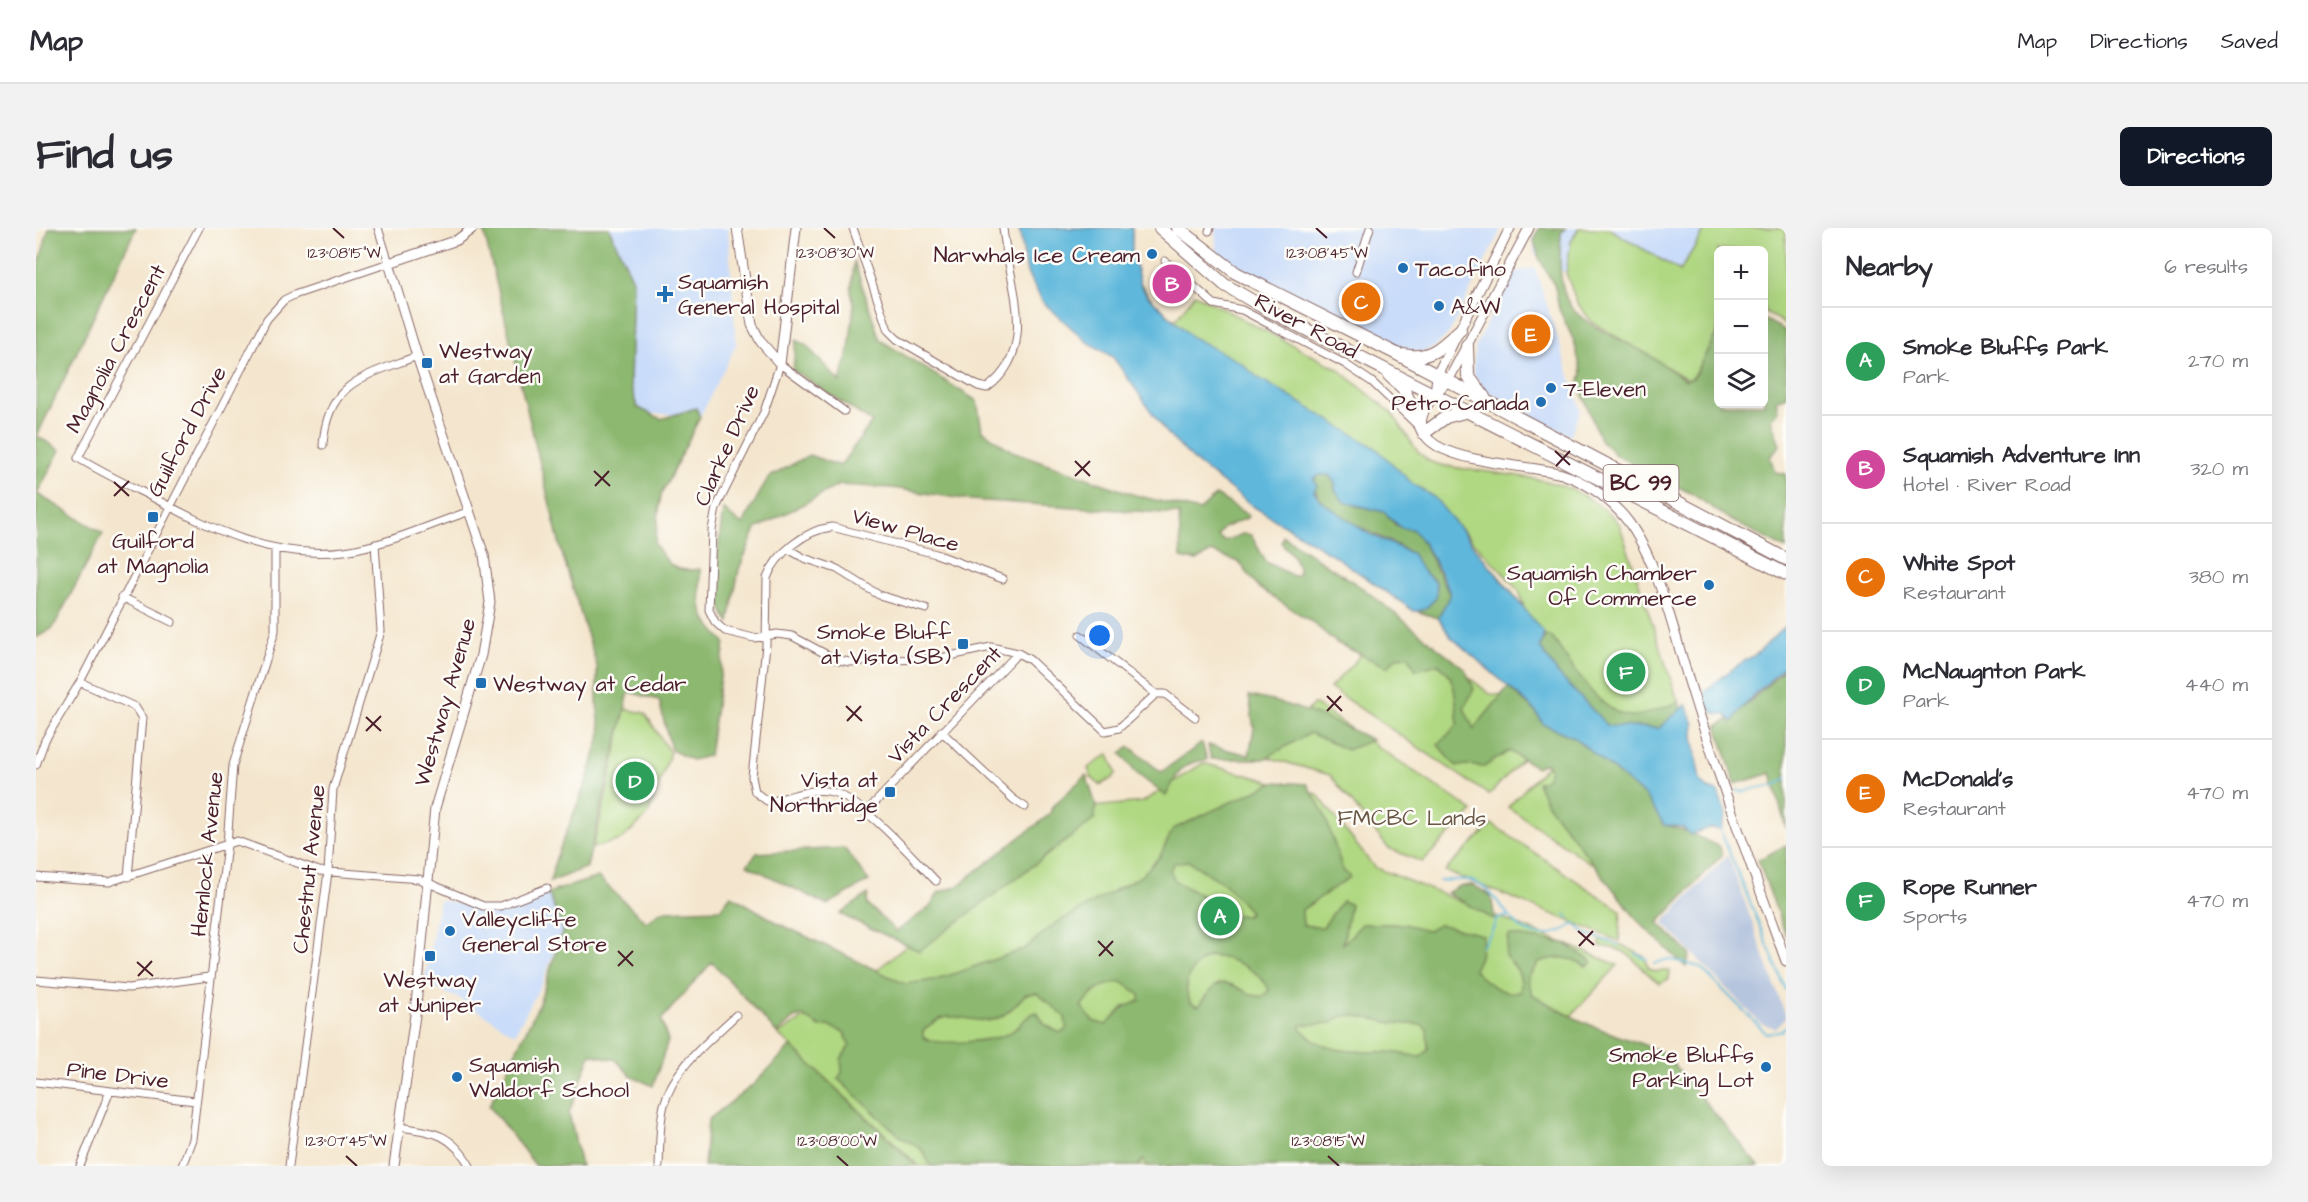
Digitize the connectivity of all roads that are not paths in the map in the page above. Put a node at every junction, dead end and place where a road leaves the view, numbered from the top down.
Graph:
1 (199, 228) edge
2 (378, 228) edge
3 (473, 228) edge
4 (737, 228) edge
5 (796, 228) edge
6 (853, 228) edge
7 (1003, 228) edge
8 (1160, 228) edge
9 (1178, 228) edge
10 (1370, 228) edge
11 (1510, 228) edge
12 (1529, 228) edge
13 (1165, 261) dead end
14 (389, 263) junction
15 (1356, 272) dead end
16 (1460, 330) junction
17 (1467, 346) junction
18 (1395, 353) junction
19 (417, 356) junction
20 (1374, 363) junction
21 (780, 364) junction
22 (1443, 378) junction
23 (1435, 394) junction
24 (1496, 407) junction
25 (844, 411) dead end
26 (1468, 411) junction
27 (1424, 433) junction
28 (323, 445) dead end
29 (169, 506) junction
30 (470, 511) junction
31 (375, 544) junction
32 (788, 549) junction
33 (275, 550) junction
34 (1786, 559) edge
35 (1786, 574) edge
36 (1003, 579) dead end
37 (122, 597) junction
38 (926, 609) dead end
39 (172, 622) dead end
40 (1080, 635) dead end
41 (766, 636) junction
42 (1018, 653) junction
43 (80, 682) junction
44 (1156, 694) junction
45 (1195, 717) dead end
46 (941, 731) junction
47 (36, 765) edge
48 (1025, 807) dead end
49 (865, 813) junction
50 (227, 844) junction
51 (328, 872) junction
52 (36, 877) edge
53 (128, 877) junction
54 (936, 881) dead end
55 (429, 882) junction
56 (547, 888) dead end
57 (1786, 961) edge
58 (209, 977) junction
59 (36, 980) edge
60 (736, 1015) dead end
61 (36, 1082) edge
62 (110, 1091) junction
63 (195, 1101) junction
64 (399, 1127) junction
65 (80, 1166) edge
66 (183, 1166) edge
67 (289, 1166) edge
68 (393, 1166) edge
69 (470, 1166) edge
70 (658, 1166) edge

1 - 29 street, Magnolia Crescent
2 - 14 street, Westway Avenue
3 - 14 street, Guilford Drive
4 - 21 street
5 - 21 street, Clarke Drive
6 - 7 street
8 - 20 highway, BC 99
9 - 18 highway, BC 99
10 - 15 street
11 - 16 street
12 - 17 street
13 - 27 street, River Road
14 - 19 street, Westway Avenue
14 - 29 street, Guilford Drive
16 - 18 highway
16 - 22 street
17 - 22 street
17 - 24 highway
18 - 22 highway, BC 99
19 - 28 street
19 - 30 street, Westway Avenue
20 - 23 highway, BC 99
20 - 27 highway
21 - 25 street
21 - 41 street, Clarke Drive
22 - 23 street
22 - 24 highway, BC 99
23 - 26 highway, BC 99
23 - 27 street
24 - 34 highway, BC 99
26 - 27 highway
26 - 35 highway, BC 99
27 - 57 street
29 - 33 street
29 - 37 street, Guilford Drive
30 - 31 street
30 - 55 street, Westway Avenue
31 - 33 street
31 - 51 street, Chestnut Avenue
32 - 36 street, View Place
32 - 38 street
32 - 41 street, View Place
33 - 50 street, Hemlock Avenue
37 - 39 street
37 - 43 street, Guilford Drive
40 - 44 street
41 - 42 street, Vista Crescent
41 - 49 street, View Place
42 - 44 street
42 - 46 street, Vista Crescent
43 - 47 street, Guilford Drive
43 - 53 street
44 - 45 street
46 - 48 street
46 - 49 street, Vista Crescent
49 - 54 street
50 - 51 street
50 - 53 street
50 - 58 street, Hemlock Avenue
51 - 55 street
51 - 67 street, Chestnut Avenue
52 - 53 street
55 - 56 street
55 - 64 street, Westway Avenue
58 - 59 street
58 - 63 street, Hemlock Avenue
60 - 70 street
61 - 62 street, Pine Drive
62 - 63 street, Pine Drive
62 - 65 street
63 - 66 street, Hemlock Avenue
64 - 68 street, Westway Avenue
64 - 69 street

